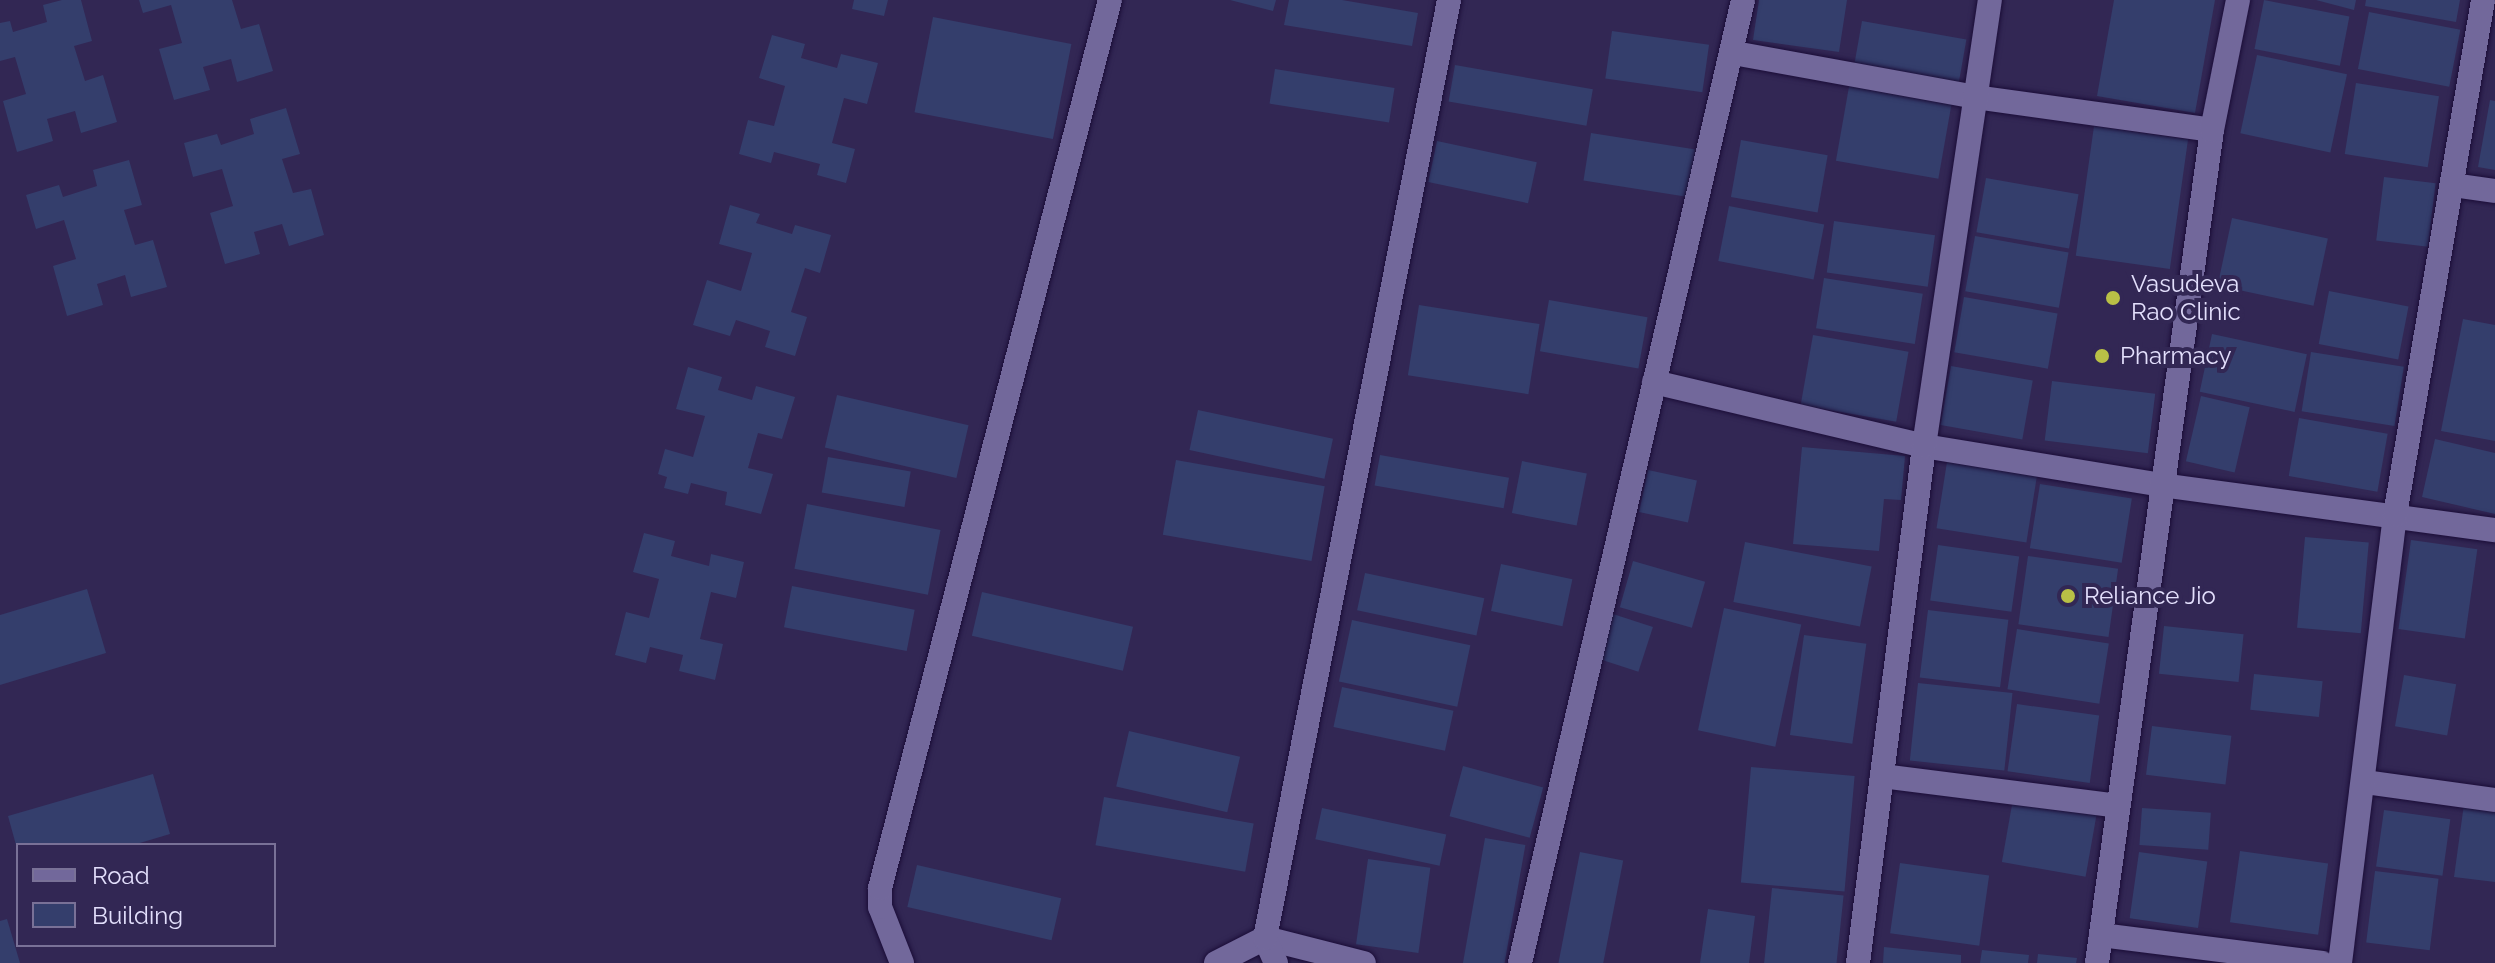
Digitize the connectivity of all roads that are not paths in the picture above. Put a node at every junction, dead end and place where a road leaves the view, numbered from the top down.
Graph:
1 (1110, 0) edge
2 (1449, 0) edge
3 (1743, 0) edge
4 (1990, 0) edge
5 (2238, 0) edge
6 (2483, 0) edge
7 (1734, 53) junction
8 (1975, 97) junction
9 (2212, 130) junction
10 (2453, 185) junction
11 (2495, 191) edge
12 (1654, 382) junction
13 (1924, 446) junction
14 (2161, 485) junction
15 (2395, 515) junction
16 (2495, 530) edge
17 (1882, 776) junction
18 (2365, 782) junction
19 (2495, 800) edge
20 (2118, 806) junction
21 (2101, 935) junction
22 (1265, 938) junction
23 (902, 963) edge
24 (1216, 963) edge
25 (1276, 963) edge
26 (1364, 963) edge
27 (1520, 963) edge
28 (1858, 963) edge
29 (2097, 963) edge
30 (2322, 963) edge
31 (2340, 963) edge

1 - 23 street
2 - 22 street
3 - 7 street
4 - 8 street
5 - 9 street
6 - 10 street
7 - 8 street
7 - 12 street
8 - 9 street
8 - 13 street
9 - 14 street
10 - 11 street
10 - 15 street
12 - 13 street
12 - 27 street
13 - 14 street
13 - 17 street
14 - 15 street
14 - 20 street
15 - 16 street
15 - 18 street
17 - 20 street
17 - 28 street
18 - 19 street
18 - 31 street
20 - 21 street
21 - 29 street
21 - 30 street
22 - 24 street
22 - 25 street
22 - 26 street

